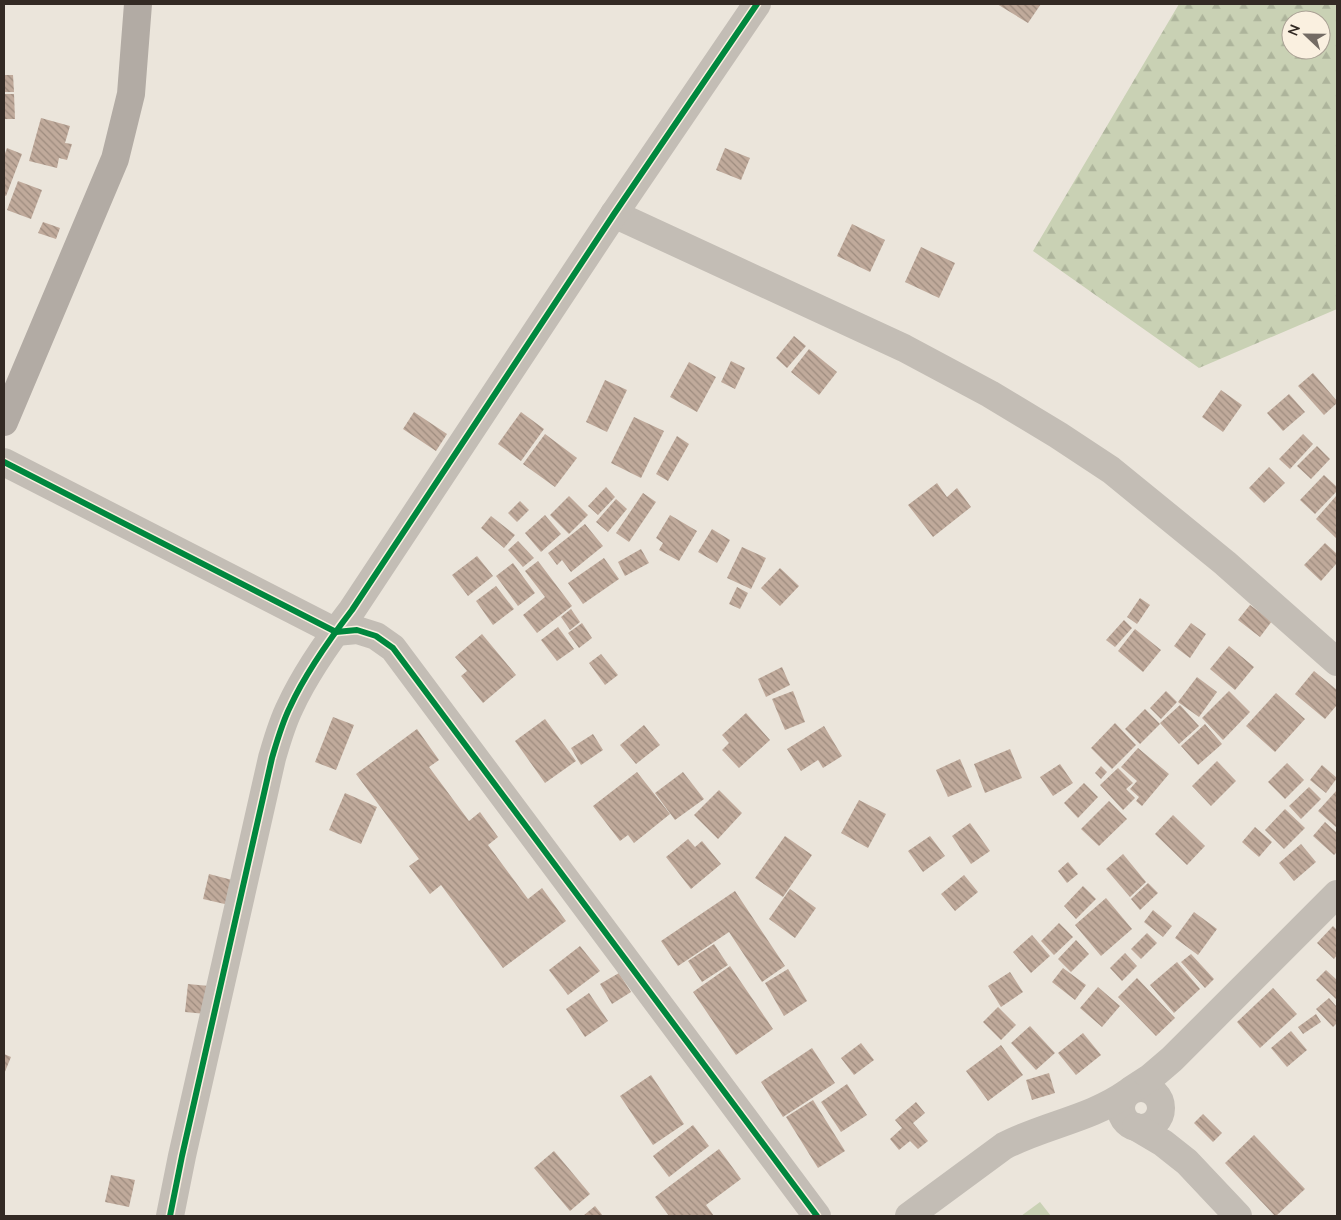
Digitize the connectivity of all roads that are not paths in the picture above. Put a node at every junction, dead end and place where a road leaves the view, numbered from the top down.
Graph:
1 (138, 4) edge
2 (757, 4) edge
3 (614, 214) junction
4 (4, 422) edge
5 (4, 462) edge
6 (336, 632) junction
7 (1337, 662) edge
8 (1337, 894) edge
9 (1186, 1045) junction
10 (1129, 1092) junction
11 (1161, 1110) junction
12 (1063, 1123) junction
13 (1134, 1126) junction
14 (1186, 1162) junction
15 (170, 1216) edge
16 (817, 1216) edge
17 (909, 1216) edge
18 (1238, 1216) edge

1 - 4 main road
2 - 3 street
3 - 6 street
3 - 7 street
5 - 6 street
6 - 15 street
6 - 16 street
8 - 9 street
9 - 10 street
9 - 11 street
10 - 11 street
10 - 12 street
10 - 13 street
11 - 13 street
11 - 14 street
12 - 13 street
12 - 17 street
13 - 14 street
14 - 18 street

